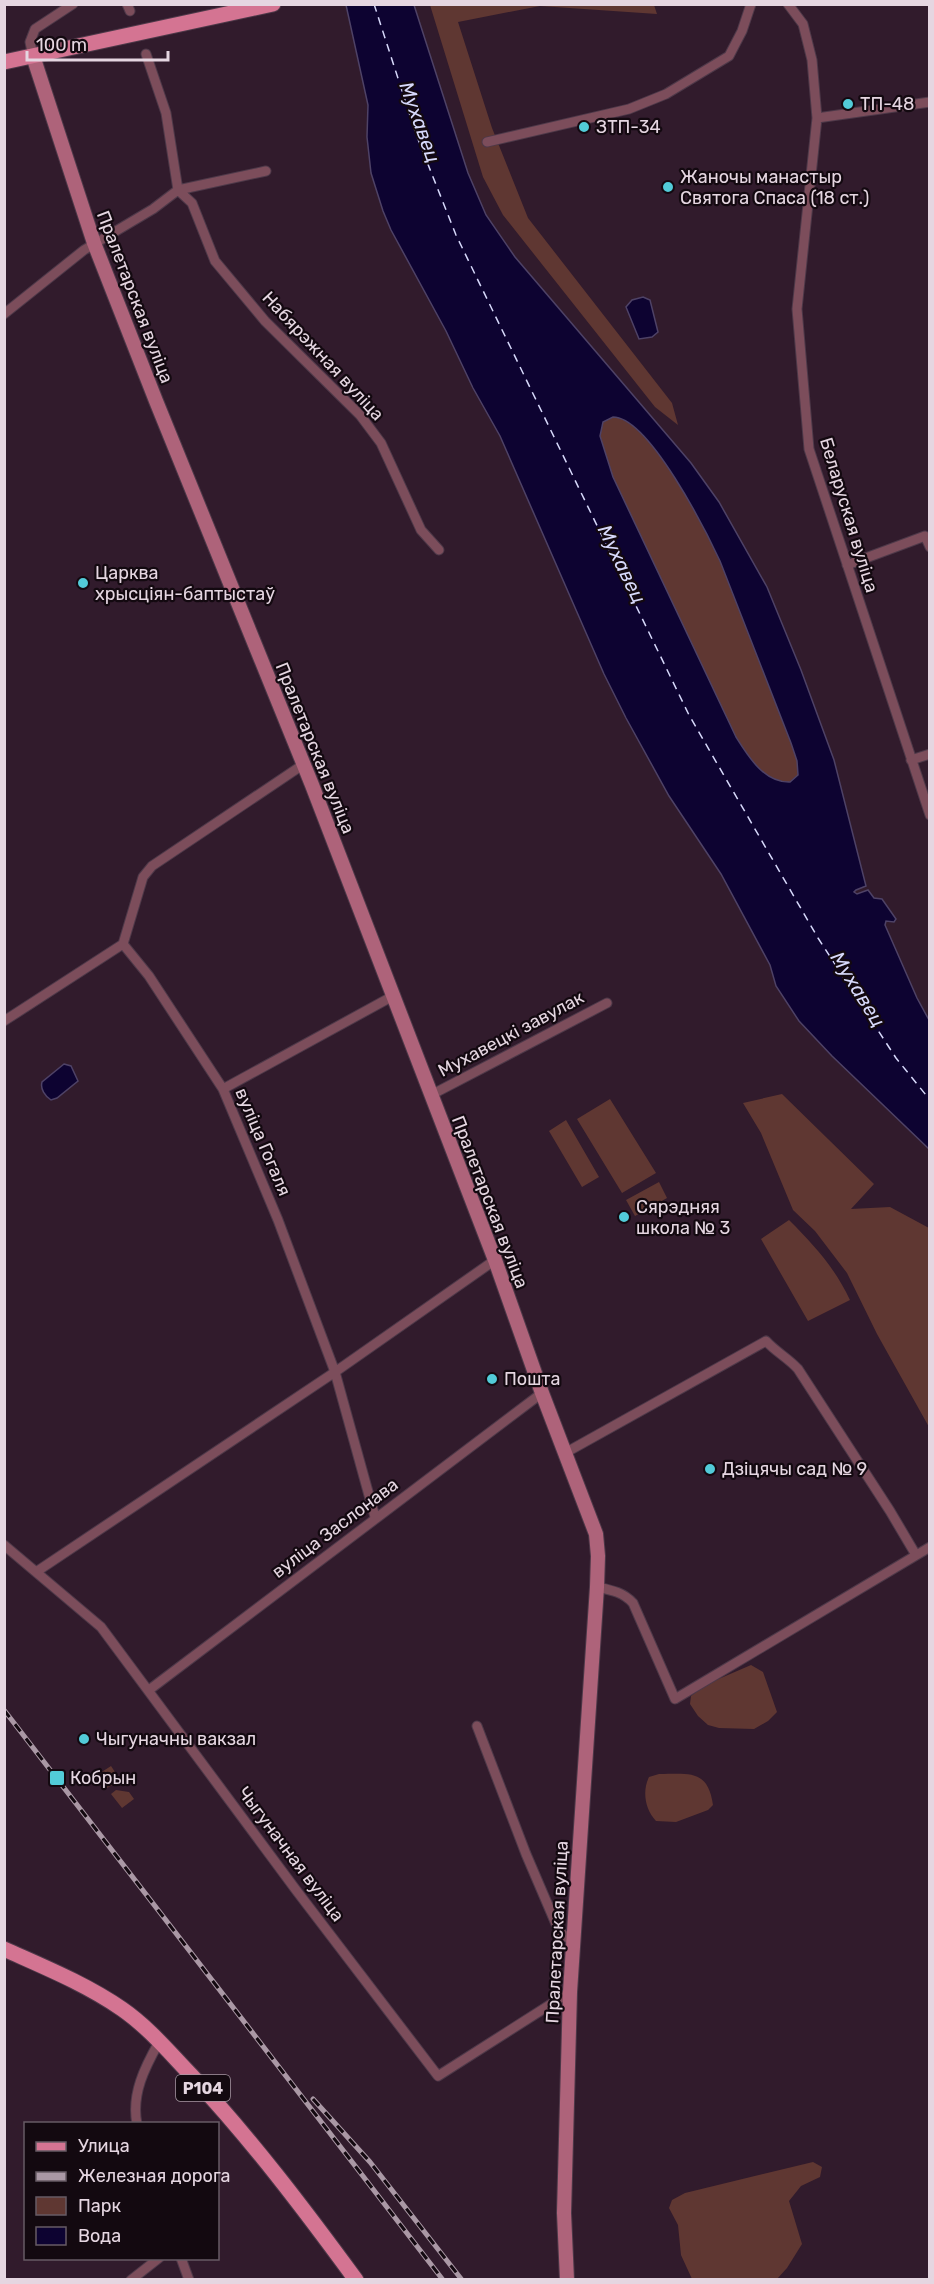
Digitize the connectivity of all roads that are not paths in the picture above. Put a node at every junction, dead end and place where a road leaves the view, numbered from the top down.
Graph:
1 (74, 4) edge
2 (273, 4) edge
3 (751, 4) edge
4 (788, 4) edge
5 (146, 54) dead end
6 (33, 56) junction
7 (4, 62) edge
8 (930, 102) edge
9 (817, 118) junction
10 (487, 142) dead end
11 (266, 171) dead end
12 (178, 190) junction
13 (94, 243) junction
14 (4, 314) edge
15 (930, 547) edge
16 (439, 550) dead end
17 (847, 565) junction
18 (930, 754) edge
19 (911, 760) junction
20 (304, 764) junction
21 (930, 815) edge
22 (123, 944) junction
23 (393, 996) junction
24 (607, 1003) dead end
25 (4, 1021) edge
26 (224, 1089) junction
27 (431, 1095) junction
28 (495, 1260) junction
29 (335, 1372) junction
30 (542, 1393) junction
31 (565, 1453) junction
32 (375, 1517) junction
33 (4, 1545) edge
34 (930, 1547) edge
35 (916, 1555) junction
36 (36, 1572) junction
37 (597, 1587) junction
38 (149, 1690) junction
39 (477, 1726) dead end
40 (573, 1942) junction
41 (4, 1949) edge
42 (570, 1992) junction
43 (159, 2042) junction
44 (136, 2122) edge
45 (158, 2260) edge
46 (181, 2260) edge
47 (131, 2280) edge
48 (189, 2280) edge
49 (356, 2280) edge
50 (567, 2280) edge

1 - 6 street
2 - 6 main road
3 - 10 street
4 - 9 street, Беларуская вуліца
5 - 12 street
6 - 7 main road
6 - 13 main road, Пралетарская вуліца
8 - 9 street
9 - 17 street, Беларуская вуліца
11 - 12 street
12 - 13 street
12 - 16 street, Набярэжная вуліца
13 - 14 street
13 - 20 main road, Пралетарская вуліца
15 - 17 street
17 - 19 street, Беларуская вуліца
18 - 19 street
19 - 21 street, Беларуская вуліца
20 - 22 street
20 - 23 main road, Пралетарская вуліца
22 - 25 street
22 - 26 street, вуліца Гогаля
23 - 26 street
23 - 27 main road, Пралетарская вуліца
24 - 27 street, Мухавецкі завулак
26 - 29 street, вуліца Гогаля
27 - 28 main road, Пралетарская вуліца
28 - 29 street
28 - 30 main road, Пралетарская вуліца
29 - 32 street, вуліца Гогаля
29 - 36 street
30 - 31 main road, Пралетарская вуліца
30 - 32 street, вуліца Заслонава
31 - 35 street
31 - 37 main road, Пралетарская вуліца
32 - 38 street, вуліца Заслонава
33 - 36 street, Чыгуначная вуліца
34 - 35 street
35 - 37 street
36 - 38 street, Чыгуначная вуліца
37 - 40 main road, Пралетарская вуліца
38 - 42 street, Чыгуначная вуліца
39 - 40 street
40 - 42 main road, Пралетарская вуліца
41 - 43 main road, Р104
42 - 50 main road, Пралетарская вуліца
43 - 44 street
43 - 49 main road, Р104
45 - 47 street
46 - 48 street

